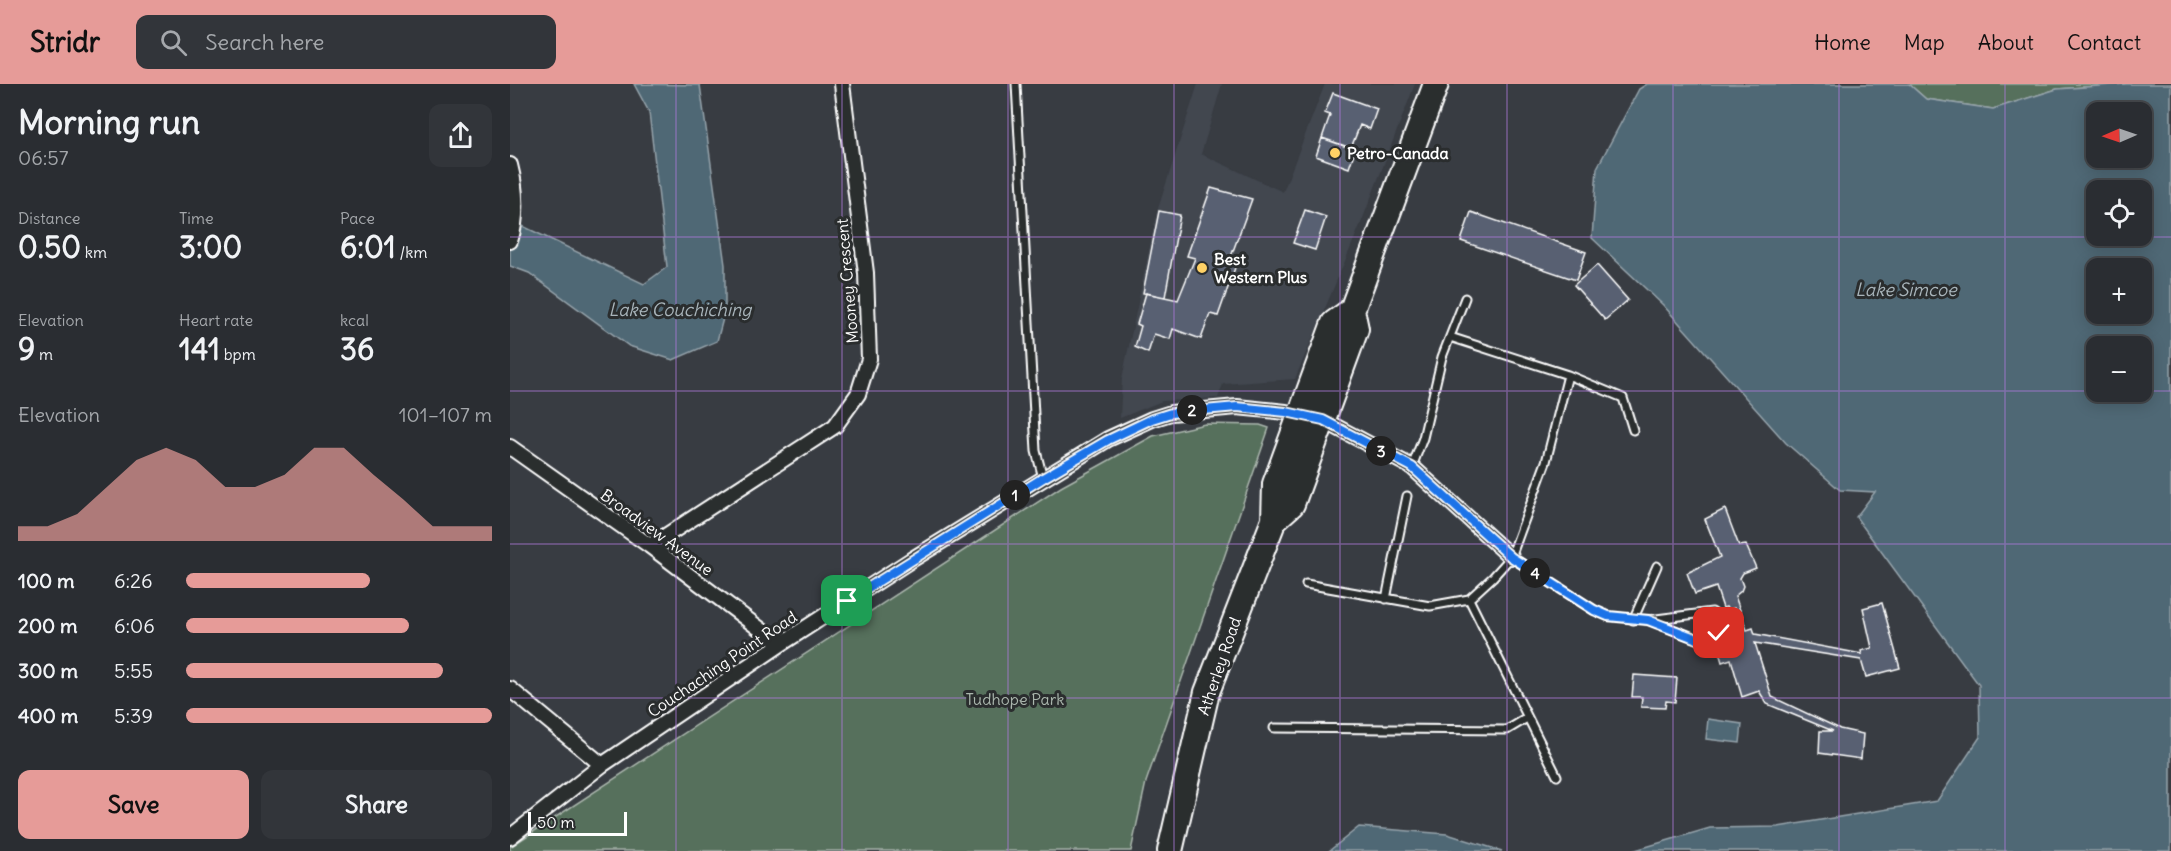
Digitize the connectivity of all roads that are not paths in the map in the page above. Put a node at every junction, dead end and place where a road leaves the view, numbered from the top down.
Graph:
1 (842, 84) edge
2 (1016, 84) edge
3 (1436, 84) edge
4 (510, 165) edge
5 (510, 240) edge
6 (1465, 298) dead end
7 (1450, 337) junction
8 (1568, 375) junction
9 (1312, 417) junction
10 (1633, 430) dead end
11 (510, 447) edge
12 (1412, 467) junction
13 (1043, 478) junction
14 (1407, 496) dead end
15 (650, 546) junction
16 (1511, 557) junction
17 (1657, 566) dead end
18 (1306, 584) dead end
19 (1386, 599) junction
20 (1469, 599) junction
21 (1633, 620) junction
22 (1648, 620) junction
23 (784, 642) junction
24 (510, 689) edge
25 (1527, 718) junction
26 (1274, 728) dead end
27 (602, 765) junction
28 (1557, 776) dead end
29 (510, 837) edge
30 (1170, 851) edge

1 - 15 street, Mooney Crescent
2 - 13 lane
3 - 9 highway, Atherley Road
4 - 5 street
6 - 7 lane
7 - 8 lane
7 - 12 lane
8 - 10 lane
8 - 16 lane
9 - 12 street
9 - 13 street, Couchaching Point Road
9 - 30 highway, Atherley Road
11 - 15 street, Broadview Avenue
12 - 16 street
13 - 23 street, Couchaching Point Road
14 - 19 lane
15 - 23 street, Broadview Avenue
16 - 20 lane
16 - 21 lane
17 - 21 lane
18 - 19 lane
19 - 20 lane
20 - 25 lane
21 - 22 lane
22 - 22 lane
23 - 27 street, Couchaching Point Road
24 - 27 street
25 - 26 lane
25 - 28 lane
27 - 29 street, Couchaching Point Road

